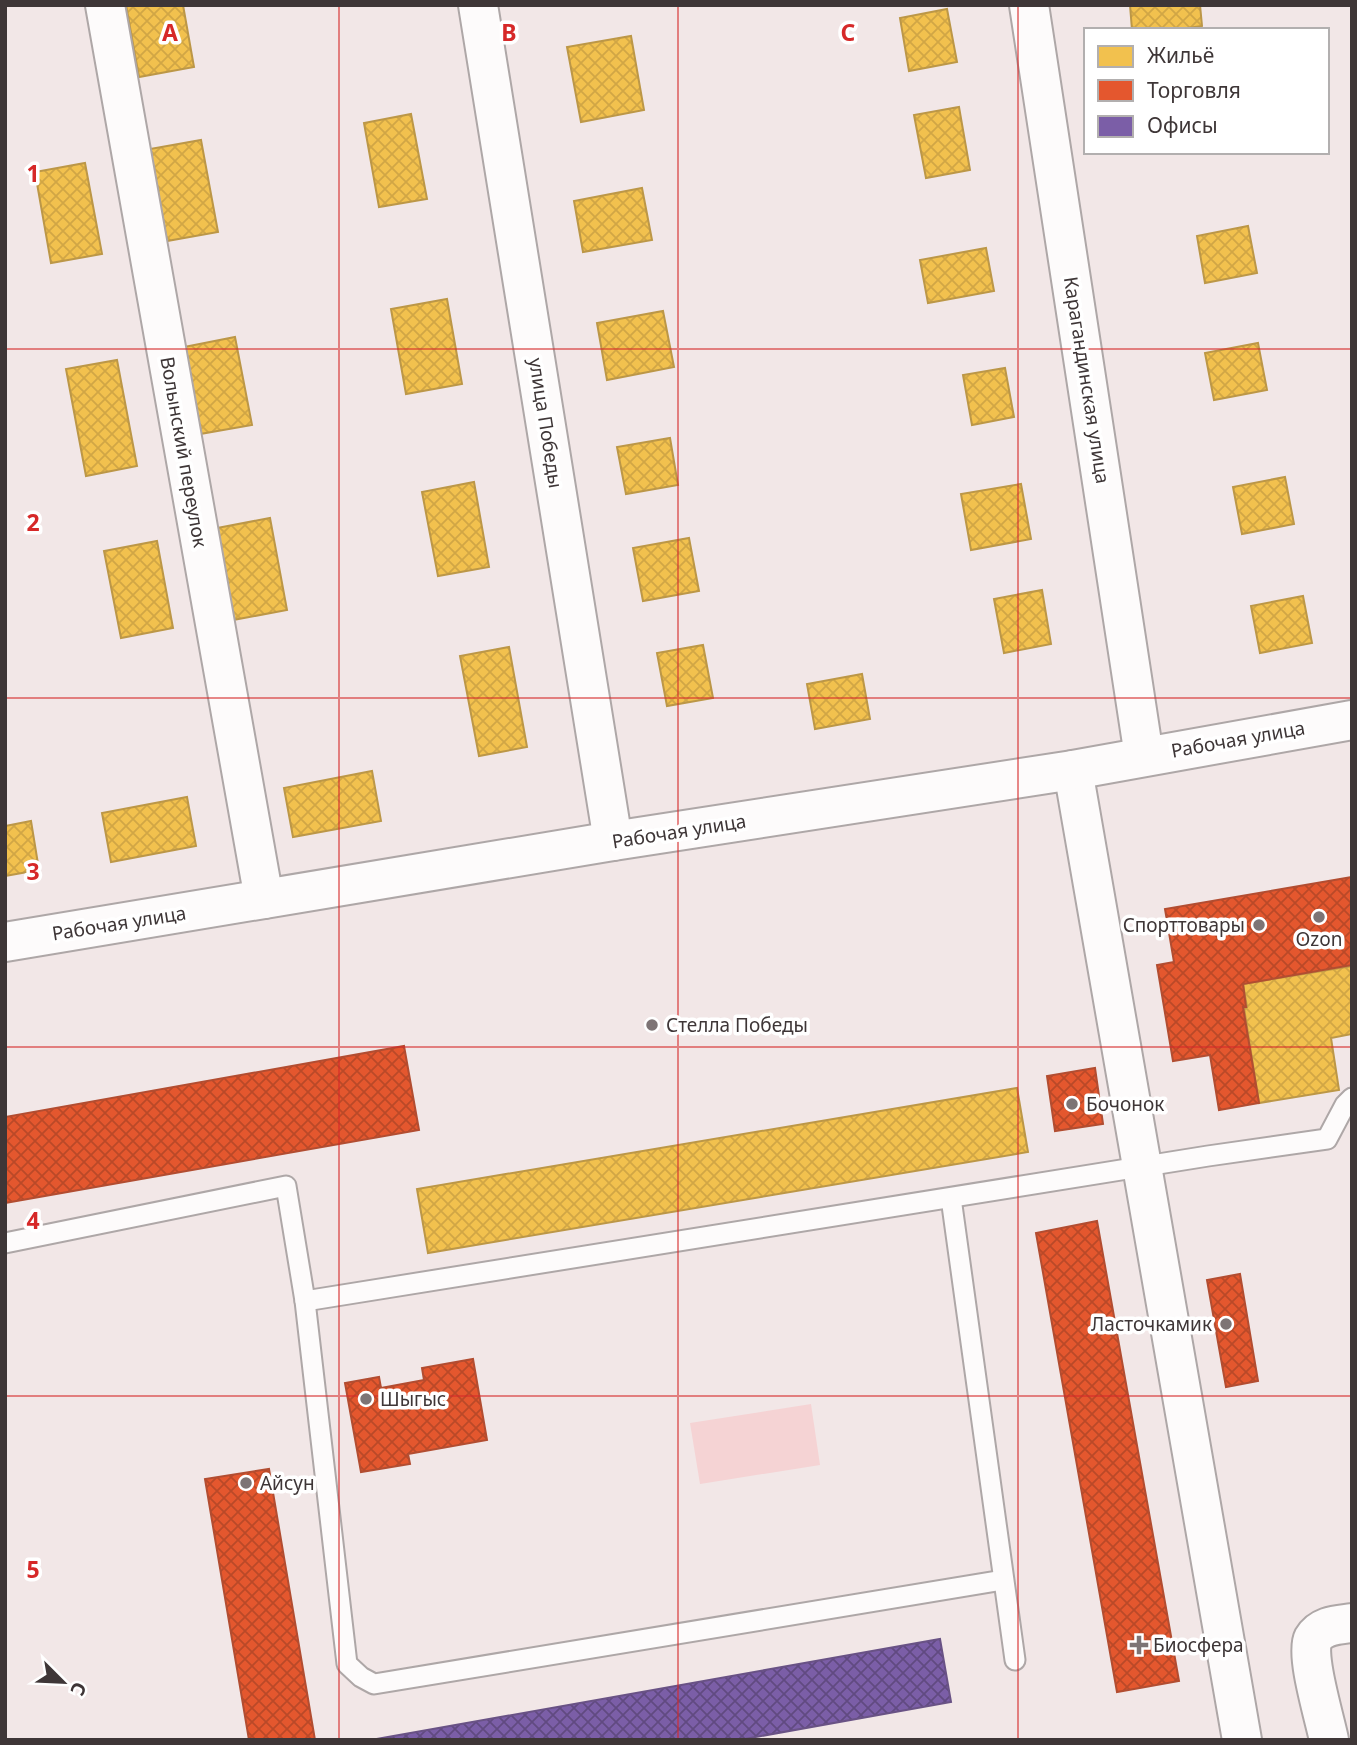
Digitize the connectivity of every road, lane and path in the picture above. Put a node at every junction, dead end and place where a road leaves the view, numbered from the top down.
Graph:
1 (105, 5) edge
2 (478, 5) edge
3 (1029, 5) edge
4 (1352, 720) edge
5 (1144, 756) junction
6 (1073, 770) junction
7 (613, 841) junction
8 (264, 899) junction
9 (5, 942) edge
10 (1352, 1098) edge
11 (1142, 1167) junction
12 (951, 1198) junction
13 (5, 1242) edge
14 (305, 1301) junction
15 (1003, 1580) junction
16 (1352, 1623) edge
17 (1015, 1660) dead end
18 (1242, 1740) edge
19 (1329, 1740) edge

1 - 8 street, Волынский переулок
2 - 7 street, улица Победы
3 - 5 street, Карагандинская улица
4 - 5 street, Рабочая улица
5 - 6 street, Рабочая улица
6 - 7 street, Рабочая улица
6 - 11 street
7 - 8 street, Рабочая улица
8 - 9 street, Рабочая улица
10 - 11 lane
11 - 12 lane
11 - 18 street
12 - 14 lane
12 - 15 lane
13 - 14 lane
14 - 15 lane
15 - 17 lane
16 - 19 street

